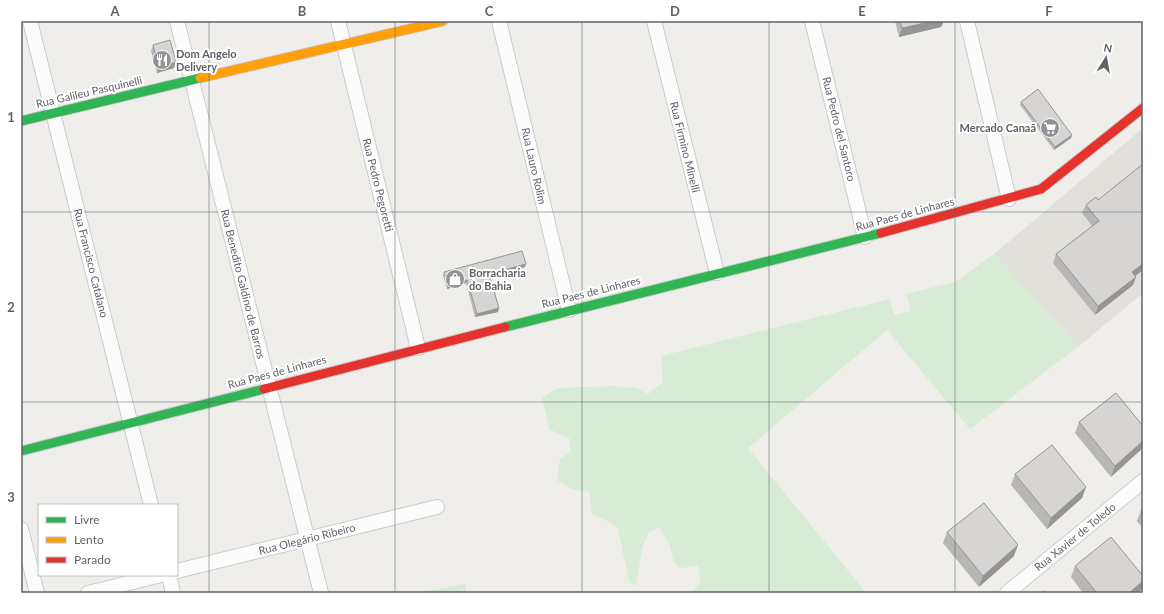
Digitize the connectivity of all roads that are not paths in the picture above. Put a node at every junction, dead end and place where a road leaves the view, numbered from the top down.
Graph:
1 (30, 21) edge
2 (176, 21) edge
3 (338, 21) edge
4 (443, 21) edge
5 (499, 21) edge
6 (654, 21) edge
7 (812, 21) edge
8 (967, 21) edge
9 (344, 45) junction
10 (191, 80) junction
11 (1143, 108) edge
12 (54, 112) junction
13 (21, 121) edge
14 (1009, 199) junction
15 (865, 238) junction
16 (717, 273) junction
17 (569, 310) junction
18 (418, 348) junction
19 (269, 387) junction
20 (130, 424) junction
21 (21, 451) edge
22 (1143, 481) edge
23 (151, 504) edge
24 (437, 507) dead end
25 (21, 529) edge
26 (307, 539) junction
27 (178, 571) edge
28 (157, 576) edge
29 (169, 576) edge
30 (37, 593) edge
31 (88, 593) edge
32 (173, 593) edge
33 (321, 593) edge
34 (1007, 593) edge

1 - 12 street, Rua Francisco Catalano
2 - 10 street, Rua Benedito Galdino de Barros
3 - 9 street, Rua Pedro Pegoretti
4 - 9 street, Rua Galileu Pasquinelli
5 - 17 street, Rua Lauro Rolim
6 - 16 street, Rua Firmino Minelli
7 - 15 street, Rua Pedro del Santoro
8 - 14 street
9 - 10 street, Rua Galileu Pasquinelli
9 - 18 street, Rua Pedro Pegoretti
10 - 12 street, Rua Galileu Pasquinelli
10 - 19 street, Rua Benedito Galdino de Barros
11 - 14 street, Rua Paes de Linhares
12 - 13 street, Rua Galileu Pasquinelli
12 - 20 street, Rua Francisco Catalano
14 - 15 street, Rua Paes de Linhares
15 - 16 street, Rua Paes de Linhares
16 - 17 street, Rua Paes de Linhares
17 - 18 street, Rua Paes de Linhares
18 - 19 street, Rua Paes de Linhares
19 - 20 street, Rua Paes de Linhares
19 - 26 street, Rua Benedito Galdino de Barros
20 - 21 street, Rua Paes de Linhares
20 - 23 street, Rua Francisco Catalano
22 - 34 street, Rua Xavier de Toledo
24 - 26 street, Rua Olegário Ribeiro
25 - 30 street
26 - 27 street, Rua Olegário Ribeiro
26 - 33 street, Rua Benedito Galdino de Barros
28 - 31 street
29 - 32 street

